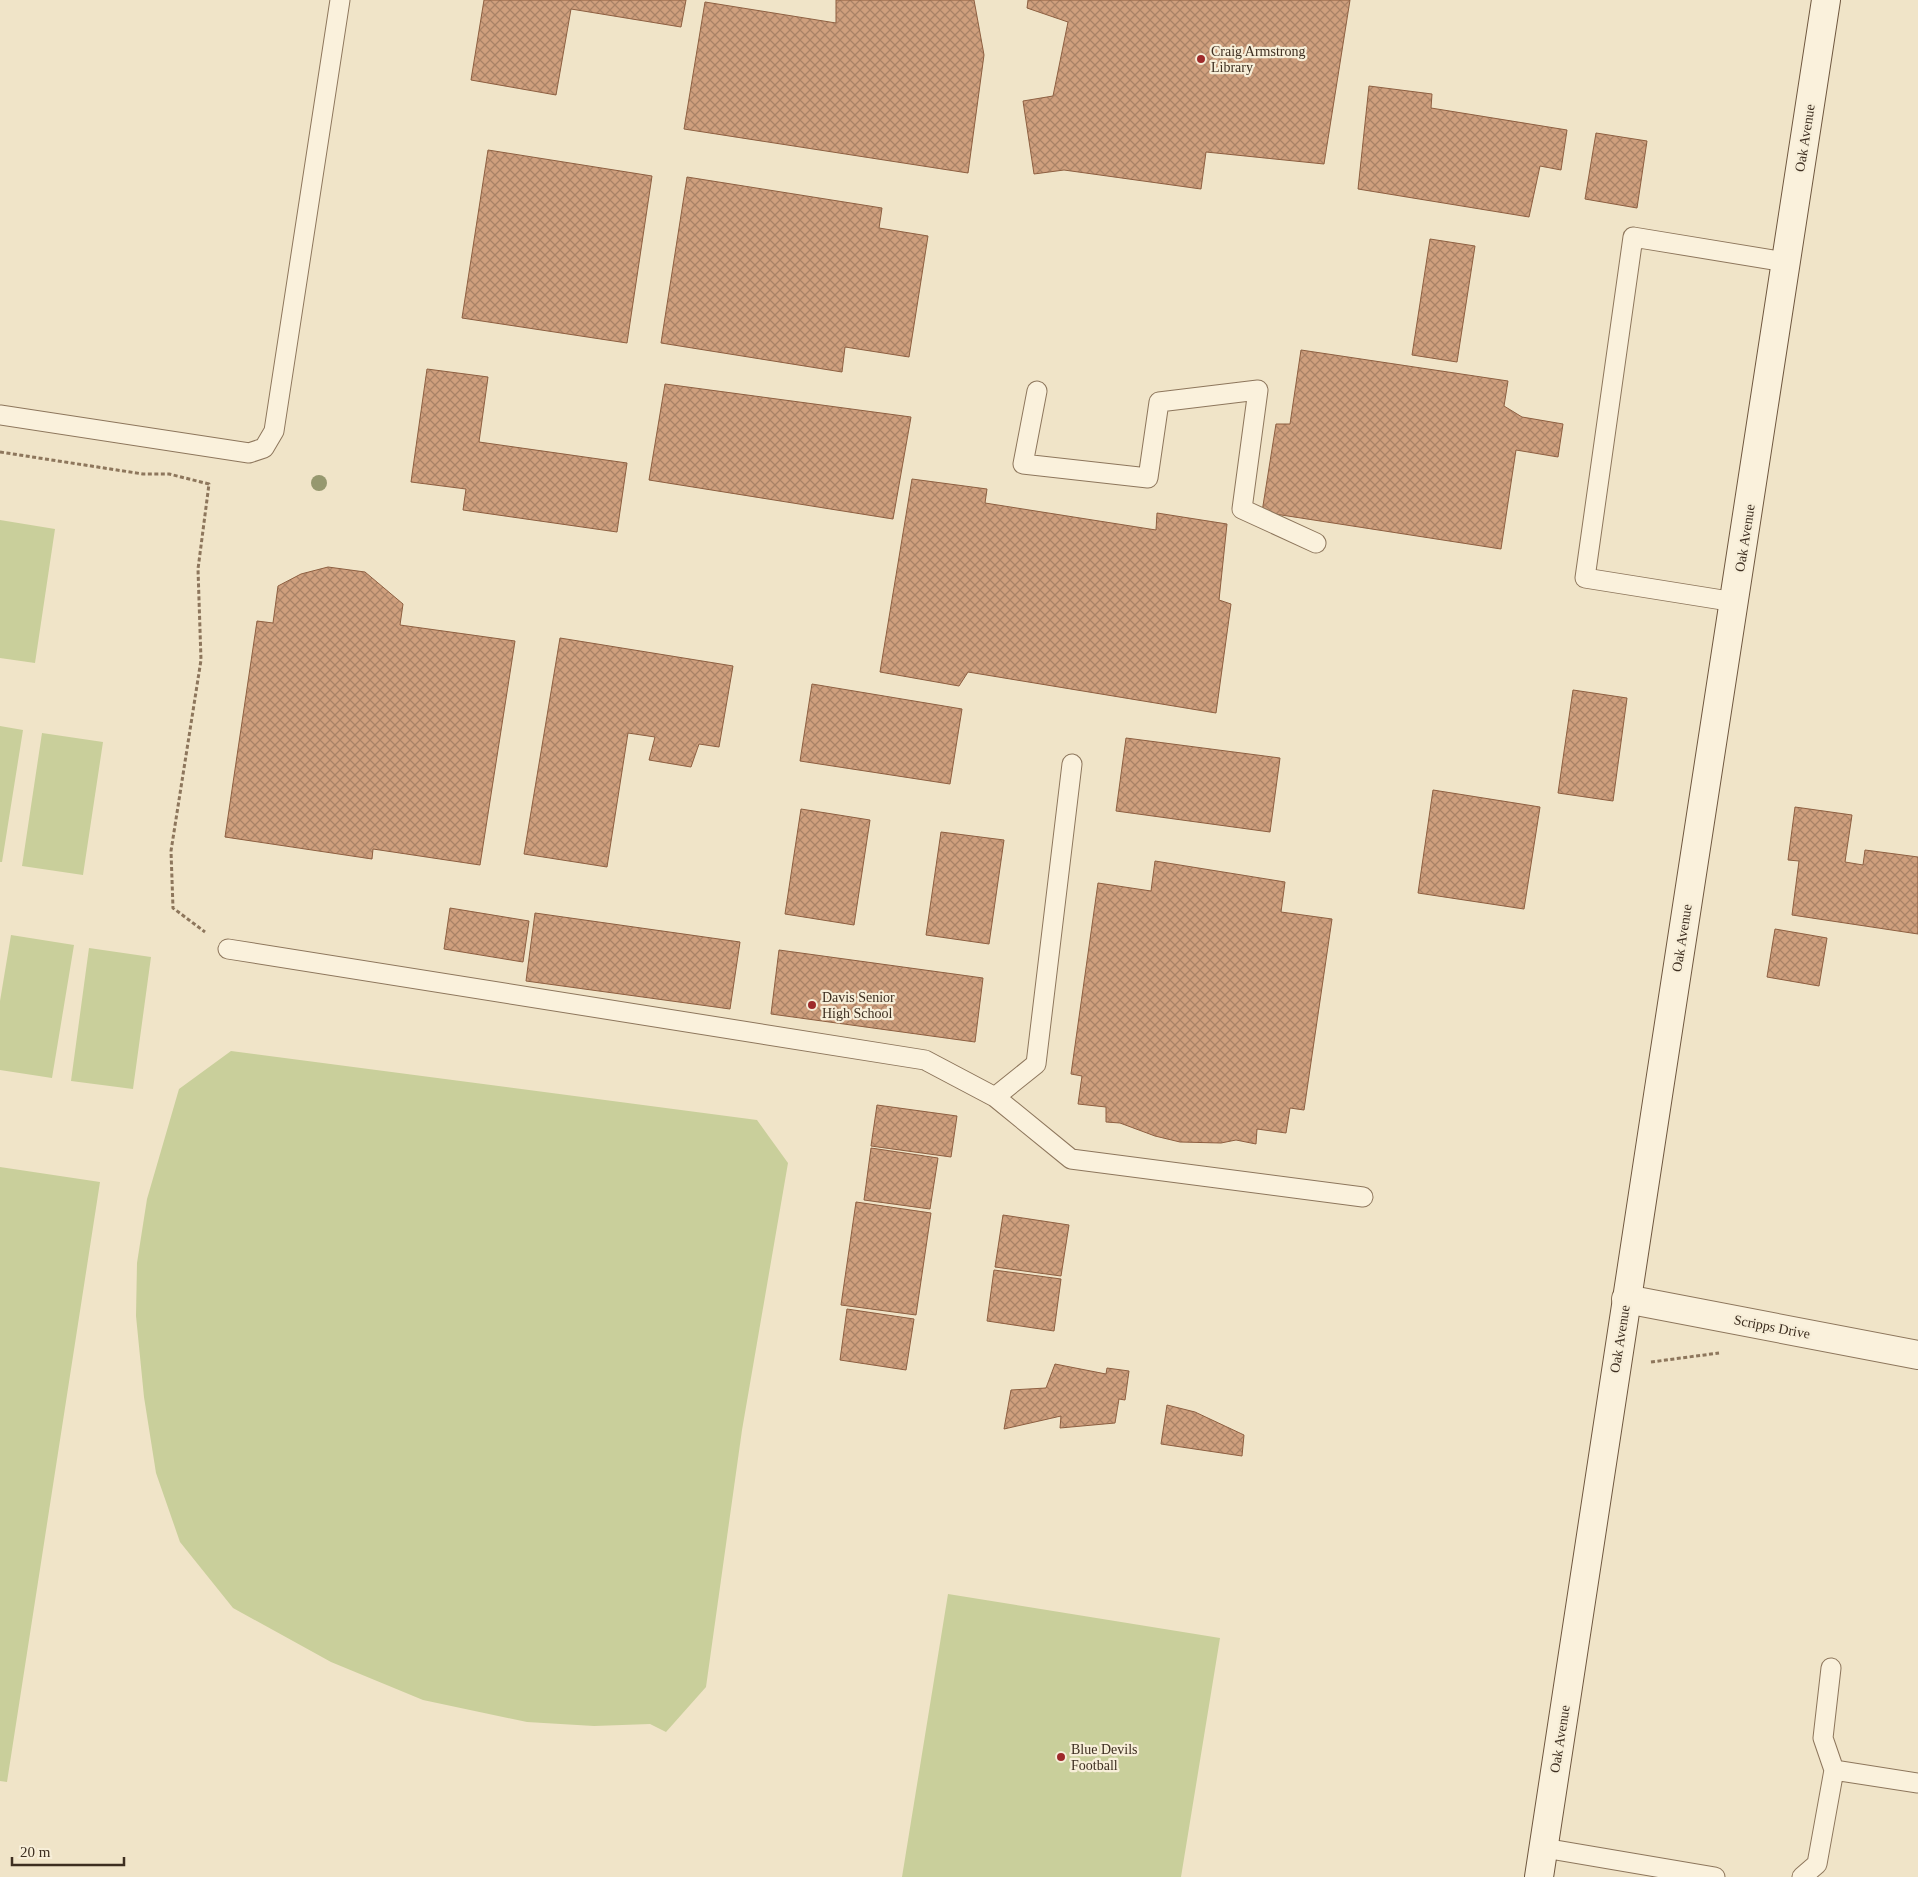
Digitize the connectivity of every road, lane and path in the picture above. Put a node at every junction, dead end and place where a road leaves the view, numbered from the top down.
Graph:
1 (340, 0) edge
2 (1826, 0) edge
3 (1786, 262) junction
4 (1037, 391) dead end
5 (0, 415) edge
6 (0, 452) edge
7 (1316, 543) dead end
8 (1735, 602) junction
9 (1072, 764) dead end
10 (228, 949) joint
11 (995, 1097) junction
12 (1364, 1197) dead end
13 (1626, 1299) junction
14 (1723, 1354) dead end
15 (1918, 1355) edge
16 (1616, 1366) junction
17 (1831, 1668) dead end
18 (1834, 1770) junction
19 (1918, 1783) edge
20 (1544, 1848) junction
21 (1539, 1877) edge
22 (1715, 1877) edge
23 (1802, 1877) edge

1 - 5 lane
2 - 3 street, Oak Avenue
3 - 8 street, Oak Avenue
3 - 8 lane
4 - 7 lane
6 - 10 path
8 - 13 street, Oak Avenue
9 - 11 lane
10 - 11 lane
11 - 12 lane
13 - 15 street, Scripps Drive
13 - 16 street, Oak Avenue
14 - 16 path
16 - 20 street, Oak Avenue
17 - 18 lane
18 - 19 lane
18 - 23 lane
20 - 21 street, Oak Avenue
20 - 22 lane

